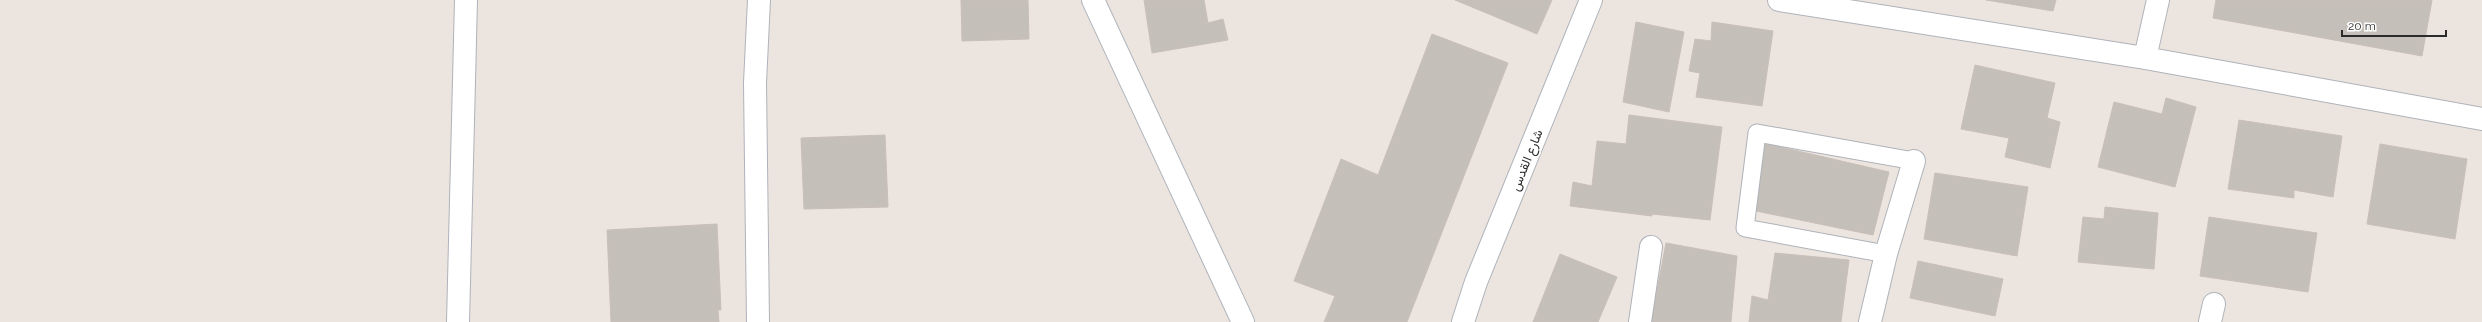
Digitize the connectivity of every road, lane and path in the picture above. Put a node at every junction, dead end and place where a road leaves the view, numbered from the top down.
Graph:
1 (466, 0) edge
2 (759, 0) edge
3 (1093, 0) edge
4 (1591, 0) edge
5 (1779, 0) edge
6 (2158, 0) edge
7 (2145, 58) junction
8 (2482, 119) edge
9 (1914, 161) joint
10 (1651, 247) dead end
11 (1886, 254) junction
12 (458, 322) edge
13 (758, 322) edge
14 (1243, 322) edge
15 (1463, 322) edge
16 (1640, 322) edge
17 (1870, 322) edge

1 - 12 street
2 - 13 street
3 - 14 street
4 - 15 street, شارع القدس
5 - 7 street
6 - 7 street
7 - 8 street
9 - 11 street
9 - 11 lane
10 - 16 street
11 - 17 street

